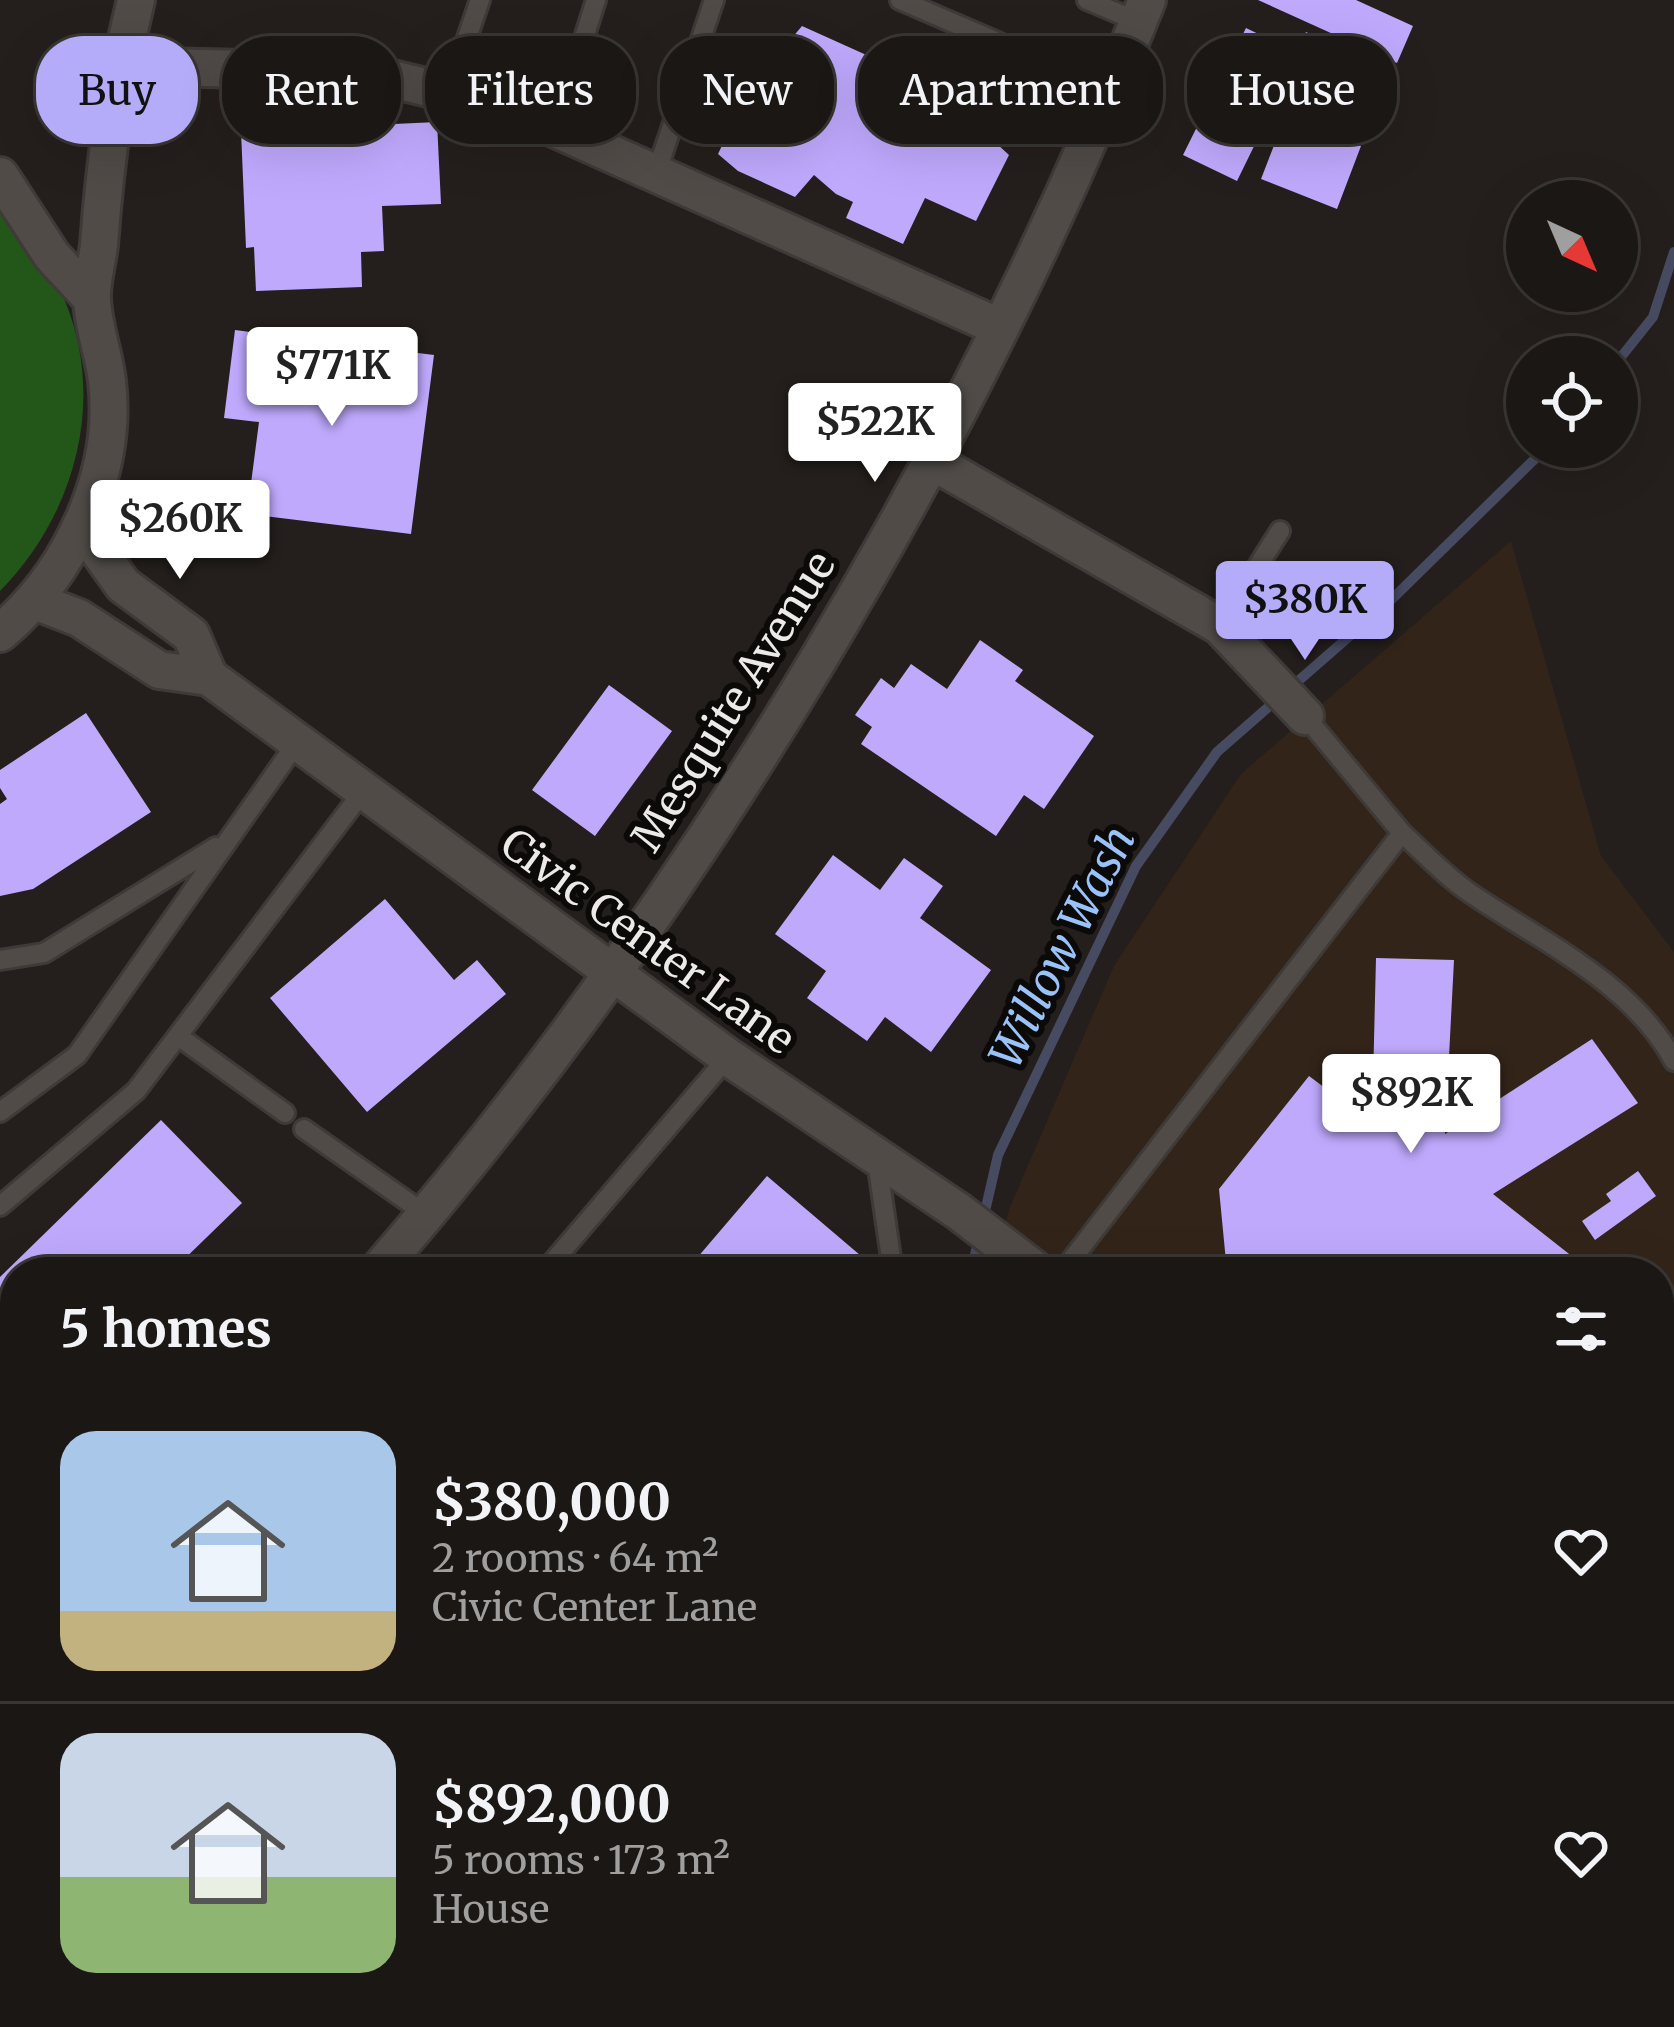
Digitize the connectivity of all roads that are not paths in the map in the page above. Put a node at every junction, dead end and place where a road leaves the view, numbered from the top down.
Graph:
1 (136, 0) edge
2 (479, 0) edge
3 (596, 0) edge
4 (714, 0) edge
5 (900, 0) edge
6 (1087, 0) edge
7 (1143, 11) edge
8 (127, 36) edge
9 (467, 36) edge
10 (584, 36) edge
11 (984, 36) edge
12 (198, 68) edge
13 (425, 88) edge
14 (108, 144) edge
15 (590, 144) edge
16 (1084, 144) edge
17 (656, 174) junction
18 (0, 176) edge
19 (92, 299) junction
20 (999, 327) junction
21 (930, 460) junction
22 (81, 526) junction
23 (1280, 531) dead end
24 (35, 601) junction
25 (1220, 626) junction
26 (0, 633) edge
27 (209, 676) junction
28 (1305, 716) joint
29 (298, 741) junction
30 (364, 790) junction
31 (1402, 833) junction
32 (226, 842) junction
33 (0, 959) edge
34 (610, 972) junction
35 (178, 1036) junction
36 (728, 1057) junction
37 (1674, 1061) edge
38 (0, 1112) edge
39 (285, 1113) dead end
40 (304, 1129) dead end
41 (876, 1156) junction
42 (0, 1206) edge
43 (424, 1214) junction
44 (389, 1257) edge
45 (557, 1257) edge
46 (891, 1257) edge
47 (1019, 1257) edge
48 (1074, 1257) edge

1 - 8 street
2 - 9 lane
3 - 10 lane
4 - 17 lane
5 - 11 lane
6 - 7 lane
12 - 13 street
14 - 19 street
15 - 17 street
16 - 20 street, Mesquite Avenue
17 - 20 street
18 - 19 street
19 - 22 street
20 - 21 street, Mesquite Avenue
21 - 25 street
21 - 34 street, Mesquite Avenue
22 - 24 street
22 - 27 street, Civic Center Lane
23 - 25 lane
24 - 26 street
24 - 27 street, Civic Center Lane
25 - 28 street
27 - 29 street, Civic Center Lane
28 - 31 lane
29 - 30 street, Civic Center Lane
29 - 32 lane
30 - 34 street, Civic Center Lane
30 - 35 lane
31 - 37 lane
31 - 48 lane
32 - 33 lane
32 - 38 lane
34 - 36 street, Civic Center Lane
34 - 43 street, Mesquite Avenue
35 - 39 lane
35 - 42 lane
36 - 41 street, Civic Center Lane
36 - 45 lane
40 - 43 lane
41 - 46 lane
41 - 47 street, Civic Center Lane
43 - 44 street, Mesquite Avenue

